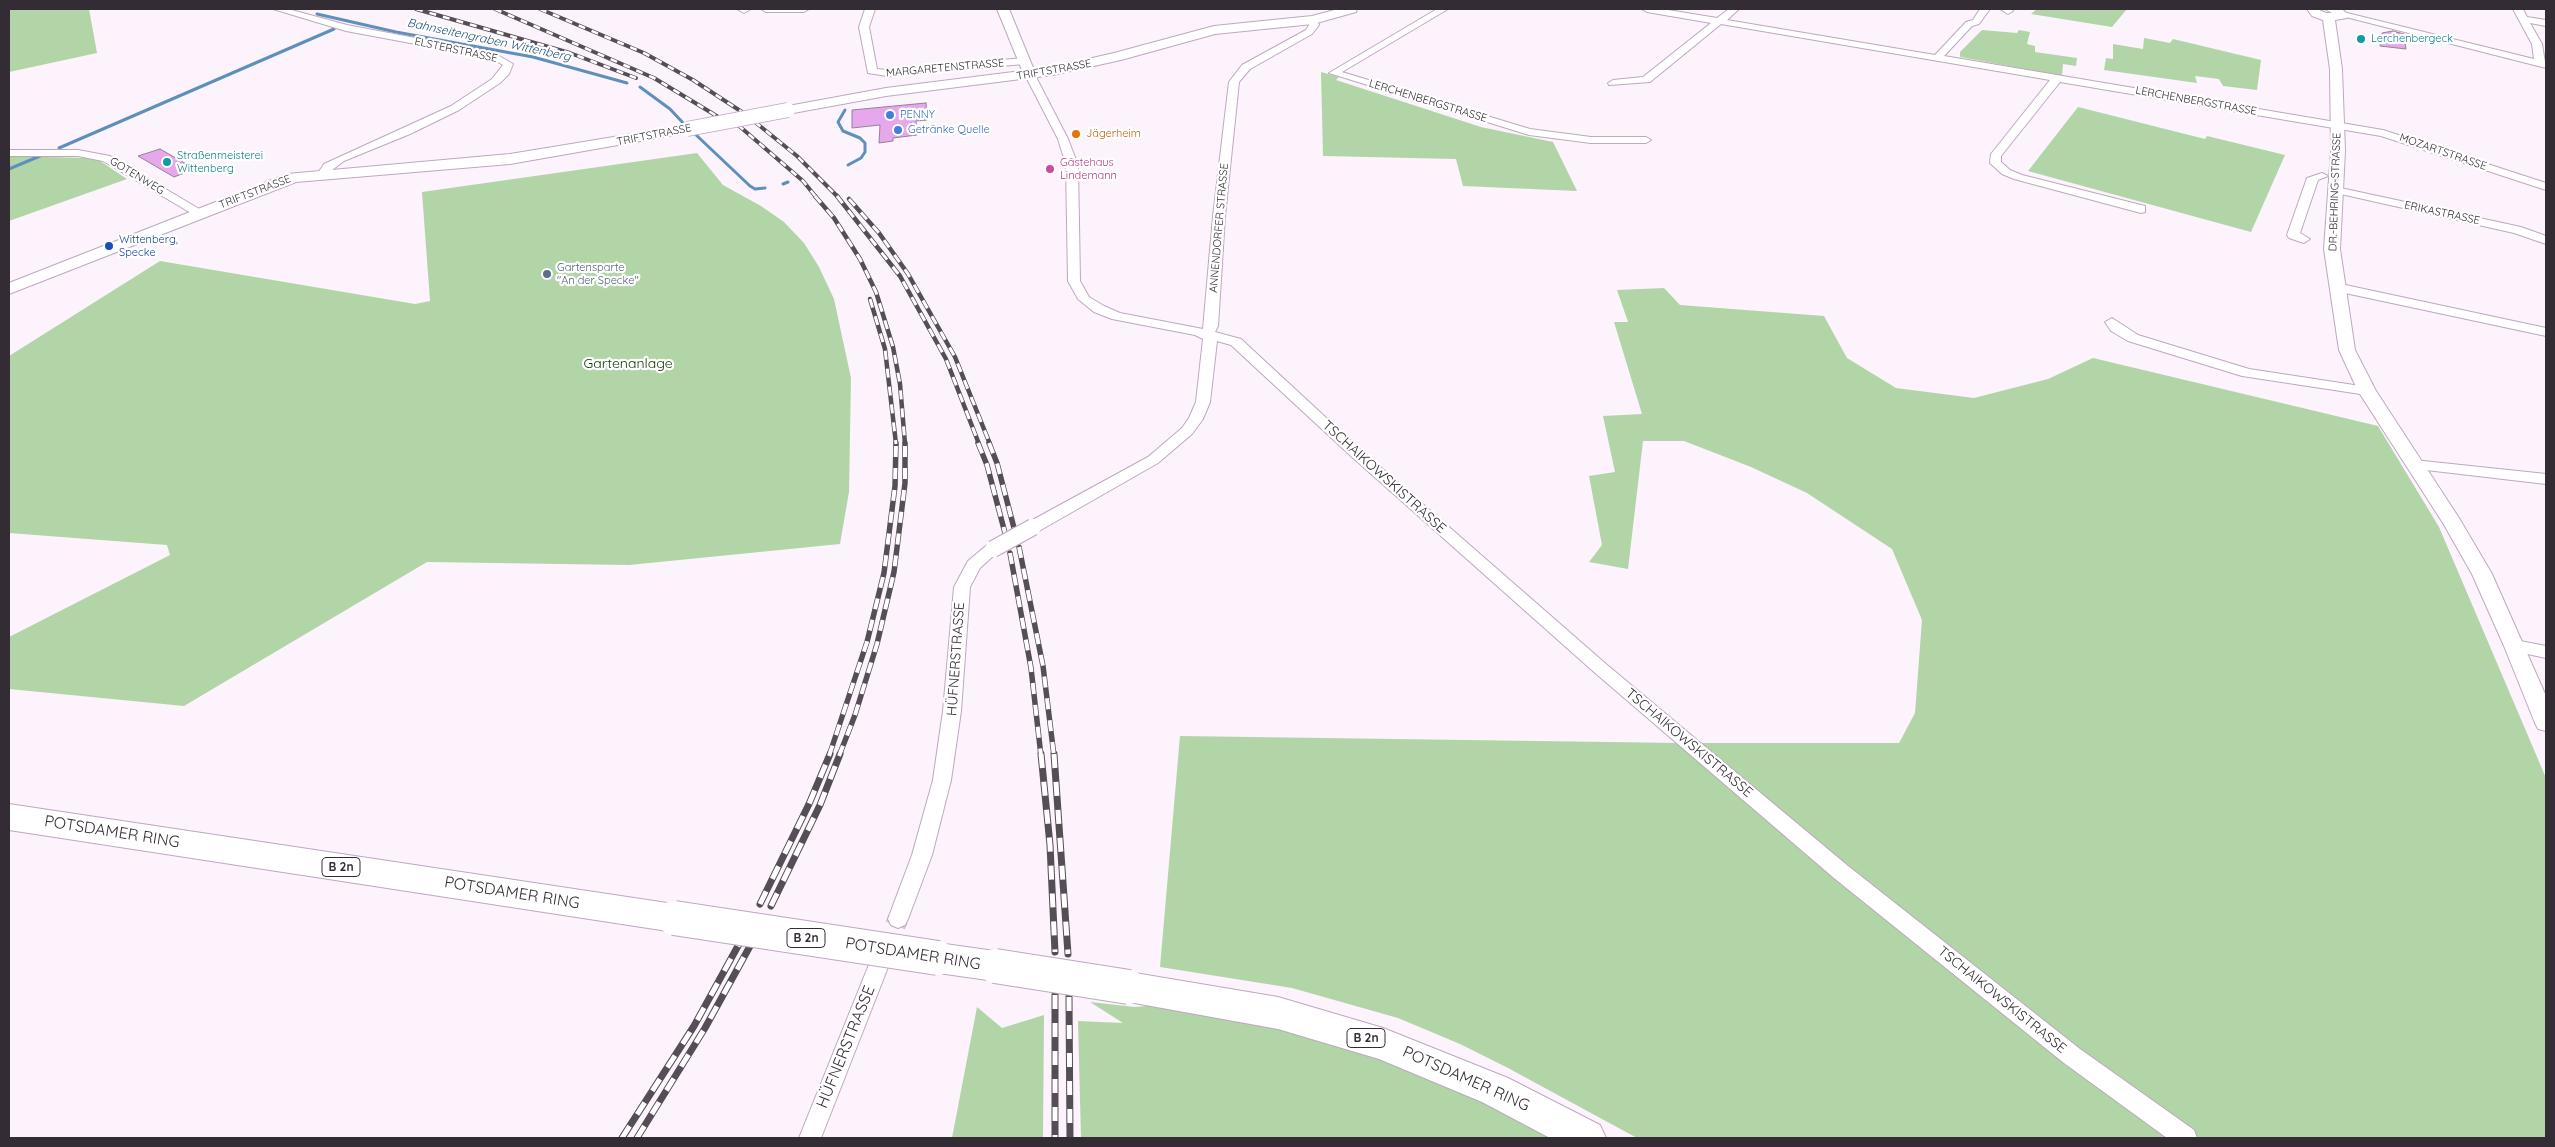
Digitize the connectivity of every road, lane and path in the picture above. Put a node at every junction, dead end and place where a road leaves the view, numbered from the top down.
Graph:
1 (278, 9) edge
2 (804, 9) edge
3 (870, 9) edge
4 (1003, 9) edge
5 (1351, 9) edge
6 (1442, 9) edge
7 (1647, 9) edge
8 (1734, 9) edge
9 (1984, 9) edge
10 (2310, 9) edge
11 (2518, 9) edge
12 (766, 10) edge
13 (2330, 13) edge
14 (2343, 15) joint
15 (1313, 20) junction
16 (2524, 20) junction
17 (1719, 21) junction
18 (2546, 22) edge
19 (1939, 58) junction
20 (1024, 60) junction
21 (2542, 64) edge
22 (1030, 75) junction
23 (2056, 78) junction
24 (1613, 83) dead end
25 (2337, 125) junction
26 (1646, 140) dead end
27 (9, 153) edge
28 (324, 173) junction
29 (2322, 176) dead end
30 (2546, 187) edge
31 (2336, 190) junction
32 (2141, 209) dead end
33 (200, 214) junction
34 (2304, 239) dead end
35 (2546, 240) edge
36 (2336, 287) junction
37 (9, 289) edge
38 (2112, 322) dead end
39 (2546, 332) edge
40 (1207, 335) junction
41 (2367, 391) junction
42 (2414, 465) junction
43 (1121, 479) joint
44 (2546, 479) edge
45 (2515, 646) junction
46 (2546, 652) edge
47 (2546, 723) edge
48 (9, 817) edge
49 (898, 919) tunnel mouth
50 (882, 957) tunnel mouth
51 (810, 1138) edge
52 (1586, 1138) edge
53 (2186, 1138) edge

1 - 28 street, ELSTERSTRASSE
2 - 12 street
3 - 20 street, MARGARETENSTRASSE
4 - 20 street
5 - 15 main road
6 - 26 street, LERCHENBERGSTRASSE
7 - 17 street, LERCHENBERGSTRASSE
8 - 17 street
9 - 19 street
10 - 13 street
11 - 16 street
13 - 14 street
13 - 25 street, DR.-BEHRING-STRASSE
14 - 21 street
15 - 22 main road, TRIFTSTRASSE
15 - 40 street, ANNENDORFER STRASSE
16 - 18 street
16 - 21 street
17 - 19 street, LERCHENBERGSTRASSE
17 - 24 street
19 - 23 street, LERCHENBERGSTRASSE
20 - 22 street
22 - 28 main road, TRIFTSTRASSE, bridge
22 - 40 street, TSCHAIKOWSKISTRASSE
23 - 25 street, LERCHENBERGSTRASSE
23 - 32 street
25 - 30 street, MOZARTSTRASSE
25 - 31 street, DR.-BEHRING-STRASSE
27 - 33 street, GOTENWEG
28 - 33 main road, TRIFTSTRASSE
29 - 34 street
31 - 35 street, ERIKASTRASSE
31 - 36 street, DR.-BEHRING-STRASSE
33 - 37 main road, TRIFTSTRASSE
36 - 39 street
36 - 41 street, DR.-BEHRING-STRASSE
38 - 41 street
40 - 43 street, ANNENDORFER STRASSE
40 - 53 street, TSCHAIKOWSKISTRASSE
41 - 42 street, DR.-BEHRING-STRASSE
42 - 44 street
42 - 45 street, DR.-BEHRING-STRASSE
43 - 49 street, HÜFNERSTRASSE, bridge
45 - 46 street
45 - 47 street, DR.-BEHRING-STRASSE
48 - 52 main road, POTSDAMER RING / B 2n, bridge
50 - 51 street, HÜFNERSTRASSE

